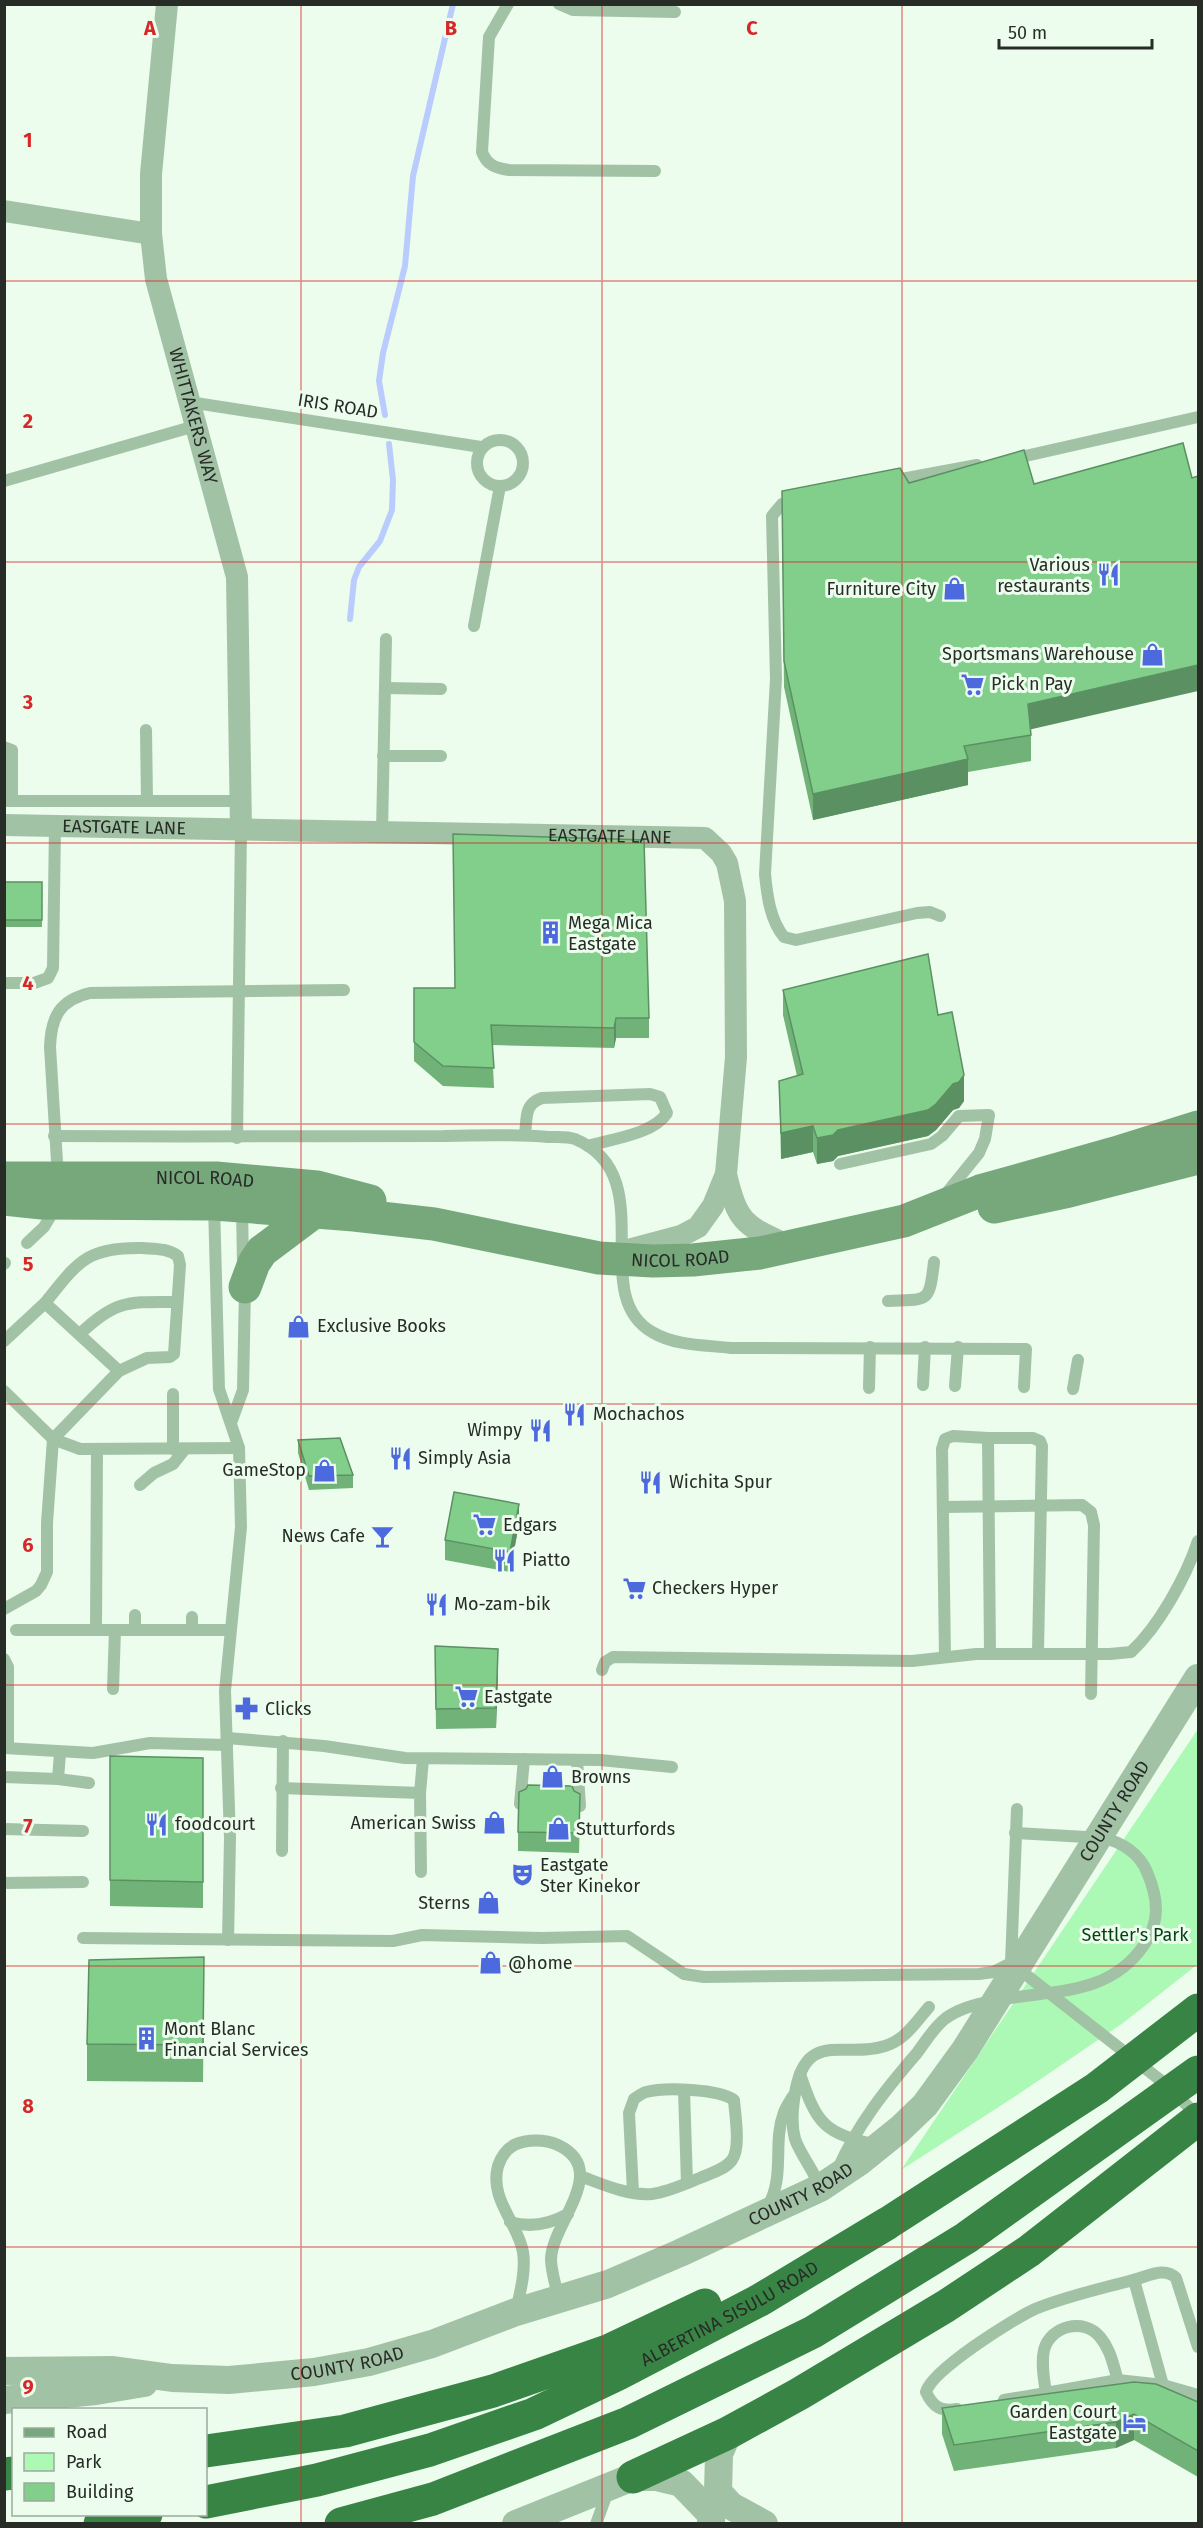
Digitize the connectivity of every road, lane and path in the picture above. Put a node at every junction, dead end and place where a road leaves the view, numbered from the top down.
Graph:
1 (166, 4) edge
2 (508, 4) edge
3 (559, 4) edge
4 (675, 12) dead end
5 (656, 171) dead end
6 (4, 211) edge
7 (151, 234) junction
8 (189, 402) junction
9 (1198, 417) edge
10 (195, 426) junction
11 (481, 447) junction
12 (4, 481) edge
13 (880, 483) edge
14 (500, 486) junction
15 (815, 497) edge
16 (474, 626) dead end
17 (386, 639) dead end
18 (385, 688) junction
19 (441, 688) dead end
20 (146, 730) dead end
21 (4, 747) edge
22 (383, 756) junction
23 (441, 756) dead end
24 (8, 801) edge
25 (147, 801) junction
26 (240, 801) junction
27 (4, 825) edge
28 (55, 826) junction
29 (241, 829) junction
30 (382, 832) junction
31 (940, 916) dead end
32 (4, 983) edge
33 (344, 990) dead end
34 (239, 992) junction
35 (1198, 1127) edge
36 (525, 1135) junction
37 (54, 1136) junction
38 (237, 1138) junction
39 (588, 1146) junction
40 (1198, 1158) edge
41 (840, 1164) dead end
42 (726, 1174) junction
43 (4, 1178) edge
44 (225, 1192) junction
45 (4, 1199) edge
46 (930, 1211) junction
47 (314, 1212) junction
48 (434, 1224) junction
49 (27, 1243) dead end
50 (791, 1246) junction
51 (599, 1258) junction
52 (934, 1262) dead end
53 (245, 1287) junction
54 (888, 1301) dead end
55 (177, 1302) junction
56 (45, 1303) junction
57 (80, 1334) junction
58 (4, 1341) edge
59 (870, 1347) junction
60 (925, 1347) junction
61 (958, 1347) junction
62 (1078, 1360) dead end
63 (119, 1371) junction
64 (923, 1385) dead end
65 (955, 1386) dead end
66 (1024, 1387) dead end
67 (869, 1388) dead end
68 (1073, 1389) dead end
69 (4, 1391) edge
70 (173, 1394) dead end
71 (231, 1423) junction
72 (53, 1438) junction
73 (988, 1438) junction
74 (239, 1448) junction
75 (179, 1449) junction
76 (97, 1450) junction
77 (140, 1485) dead end
78 (1041, 1505) junction
79 (990, 1506) junction
80 (944, 1507) junction
81 (1198, 1541) edge
82 (4, 1609) edge
83 (135, 1615) dead end
84 (192, 1617) dead end
85 (16, 1630) dead end
86 (96, 1630) junction
87 (116, 1630) junction
88 (135, 1630) junction
89 (192, 1630) junction
90 (231, 1630) junction
91 (990, 1653) junction
92 (1038, 1653) junction
93 (1093, 1654) junction
94 (945, 1657) junction
95 (4, 1659) edge
96 (602, 1670) dead end
97 (1198, 1678) edge
98 (112, 1689) dead end
99 (1091, 1694) dead end
100 (227, 1742) junction
101 (283, 1742) junction
102 (6, 1748) edge
103 (60, 1753) junction
104 (423, 1759) junction
105 (524, 1759) junction
106 (577, 1760) junction
107 (672, 1767) dead end
108 (4, 1777) edge
109 (58, 1779) junction
110 (88, 1784) dead end
111 (281, 1788) junction
112 (420, 1793) junction
113 (520, 1804) edge
114 (580, 1806) edge
115 (1017, 1809) dead end
116 (4, 1829) edge
117 (83, 1831) dead end
118 (1015, 1833) junction
119 (282, 1851) dead end
120 (421, 1872) dead end
121 (83, 1881) dead end
122 (4, 1883) edge
123 (83, 1938) dead end
124 (228, 1940) junction
125 (1012, 1963) junction
126 (929, 2007) dead end
127 (1198, 2010) edge
128 (1198, 2072) edge
129 (799, 2073) junction
130 (684, 2090) junction
131 (795, 2092) junction
132 (1198, 2117) edge
133 (851, 2139) junction
134 (881, 2146) junction
135 (580, 2176) junction
136 (687, 2183) junction
137 (827, 2184) junction
138 (633, 2193) junction
139 (568, 2214) junction
140 (763, 2215) junction
141 (510, 2222) junction
142 (888, 2223) junction
143 (1134, 2280) junction
144 (559, 2300) junction
145 (516, 2312) junction
146 (1198, 2347) edge
147 (4, 2371) edge
148 (172, 2378) junction
149 (1118, 2380) junction
150 (1162, 2385) junction
151 (1046, 2392) junction
152 (1198, 2395) edge
153 (4, 2400) edge
154 (995, 2402) edge
155 (973, 2406) edge
156 (728, 2433) junction
157 (207, 2451) edge
158 (622, 2482) junction
159 (207, 2502) edge
160 (714, 2510) edge
161 (136, 2516) edge
162 (100, 2523) edge
163 (341, 2523) edge
164 (516, 2523) edge
165 (597, 2523) edge
166 (764, 2523) edge

1 - 7 street, WHITTAKERS WAY
2 - 5 lane
3 - 4 lane
6 - 7 street
7 - 8 street, WHITTAKERS WAY
8 - 10 street, WHITTAKERS WAY
8 - 11 lane, IRIS ROAD
9 - 13 lane
10 - 12 lane
10 - 26 street, WHITTAKERS WAY
11 - 14 lane
11 - 14 lane
14 - 16 lane
15 - 31 lane
17 - 18 lane
18 - 19 lane
18 - 22 lane
20 - 25 lane
21 - 24 lane
22 - 23 lane
22 - 30 lane
24 - 25 lane
25 - 26 lane
26 - 29 street, WHITTAKERS WAY
27 - 28 street, EASTGATE LANE
28 - 29 street, EASTGATE LANE
28 - 32 lane
29 - 30 street, EASTGATE LANE
29 - 34 lane
30 - 42 street, EASTGATE LANE
33 - 34 lane
34 - 37 lane
34 - 38 lane
35 - 46 main road, NICOL ROAD
36 - 38 lane
36 - 39 lane
36 - 39 lane
37 - 38 lane
37 - 49 lane
39 - 59 lane
40 - 46 main road, NICOL ROAD
41 - 46 lane
42 - 50 street
42 - 51 street, EASTGATE LANE
43 - 44 main road, NICOL ROAD
44 - 45 main road, NICOL ROAD
44 - 47 main road, NICOL ROAD
44 - 48 main road, NICOL ROAD
44 - 53 lane
44 - 71 lane
46 - 50 main road, NICOL ROAD
47 - 48 main road, NICOL ROAD
47 - 53 main road
48 - 51 main road, NICOL ROAD
50 - 51 main road, NICOL ROAD
52 - 54 lane
53 - 71 lane
55 - 56 lane
55 - 57 lane
55 - 63 lane
56 - 57 lane
56 - 58 lane
57 - 63 lane
59 - 60 lane
59 - 67 lane
60 - 61 lane
60 - 64 lane
61 - 65 lane
61 - 66 lane
62 - 68 lane
63 - 72 lane
69 - 72 lane
70 - 75 lane
71 - 74 lane
72 - 76 lane
72 - 82 lane
73 - 78 lane
73 - 79 lane
73 - 80 lane
74 - 75 lane
74 - 90 lane
75 - 76 lane
75 - 77 lane
76 - 86 lane
78 - 79 lane
78 - 92 lane
78 - 93 lane
79 - 80 lane
79 - 91 lane
80 - 94 lane
81 - 93 lane
83 - 88 lane
84 - 89 lane
85 - 86 lane
86 - 87 lane
87 - 88 lane
87 - 98 lane
88 - 89 lane
89 - 90 lane
90 - 100 lane
91 - 92 lane
91 - 94 lane
92 - 93 lane
93 - 99 lane
94 - 96 lane
95 - 102 lane
97 - 134 street, COUNTY ROAD
100 - 101 lane
100 - 103 lane
100 - 124 lane
101 - 104 lane
101 - 111 lane
102 - 103 lane
103 - 109 lane
104 - 105 lane
104 - 112 lane
105 - 106 lane
105 - 113 lane
106 - 107 lane
106 - 114 lane
108 - 109 lane
109 - 110 lane
111 - 112 lane
111 - 119 lane
112 - 120 lane
115 - 118 lane
116 - 117 lane
118 - 125 lane
118 - 133 lane
121 - 122 lane
123 - 124 lane
124 - 125 lane
125 - 132 lane
126 - 129 lane
127 - 142 highway, ALBERTINA SISULU ROAD
128 - 163 highway
129 - 131 lane
129 - 133 lane
130 - 136 lane
130 - 136 lane
130 - 138 lane
131 - 137 lane
131 - 140 lane
132 - 156 highway
133 - 134 lane
133 - 137 lane
134 - 137 street, COUNTY ROAD
135 - 138 lane
135 - 139 lane
135 - 141 lane
136 - 138 lane
137 - 140 street, COUNTY ROAD
139 - 141 lane
139 - 144 lane
140 - 144 street, COUNTY ROAD
141 - 145 lane
142 - 157 highway
142 - 159 highway, ALBERTINA SISULU ROAD
143 - 146 lane
143 - 150 lane
143 - 155 lane
144 - 145 street, COUNTY ROAD
145 - 148 street, COUNTY ROAD
147 - 148 street, COUNTY ROAD
148 - 153 street, COUNTY ROAD
149 - 150 lane
149 - 151 lane
149 - 151 lane
150 - 152 lane
151 - 154 lane
156 - 158 highway
156 - 160 street
158 - 160 street
158 - 164 street
158 - 165 lane
160 - 166 street
161 - 162 highway

